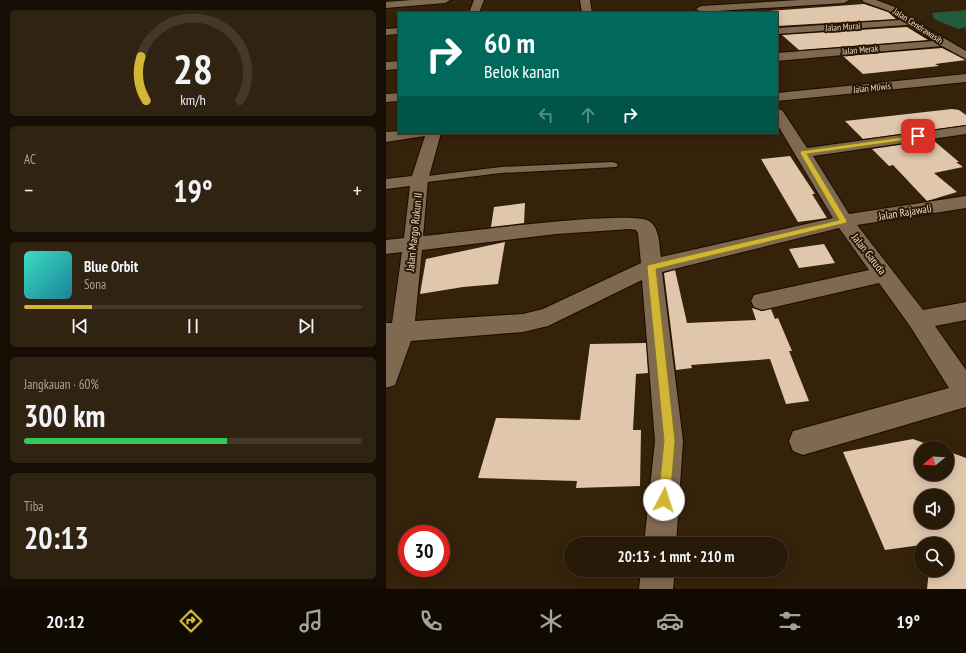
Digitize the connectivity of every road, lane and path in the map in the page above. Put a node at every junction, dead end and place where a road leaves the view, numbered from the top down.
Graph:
1 (445, 0) edge
2 (479, 0) edge
3 (585, 0) edge
4 (694, 0) edge
5 (844, 0) edge
6 (867, 0) edge
7 (386, 5) edge
8 (703, 11) edge
9 (474, 12) edge
10 (587, 12) edge
11 (909, 22) junction
12 (398, 31) edge
13 (778, 31) edge
14 (386, 32) edge
15 (944, 43) junction
16 (966, 56) edge
17 (778, 57) edge
18 (398, 65) edge
19 (386, 66) edge
20 (966, 78) edge
21 (398, 97) edge
22 (386, 98) edge
23 (778, 111) edge
24 (966, 130) edge
25 (412, 134) edge
26 (434, 134) edge
27 (386, 137) edge
28 (803, 153) junction
29 (612, 165) dead end
30 (419, 180) junction
31 (386, 184) edge
32 (966, 202) edge
33 (844, 221) junction
34 (413, 244) junction
35 (386, 247) edge
36 (651, 267) junction
37 (885, 274) junction
38 (762, 301) dead end
39 (966, 311) edge
40 (918, 320) junction
41 (394, 333) edge
42 (386, 377) edge
43 (966, 391) edge
44 (966, 395) edge
45 (803, 441) dead end
46 (661, 537) edge
47 (657, 577) edge
48 (656, 589) edge

1 - 7 street
2 - 9 street
3 - 10 street
4 - 8 street
5 - 8 street
6 - 11 street, Jalan Cendrawasih
11 - 13 street, Jalan Murai
11 - 15 street, Jalan Cendrawasih
12 - 14 street
15 - 16 street, Jalan Cendrawasih
15 - 17 street, Jalan Merak
18 - 19 street
20 - 23 street, Jalan Mliwis
21 - 22 street
23 - 28 street, Jalan Garuda
24 - 28 street
25 - 27 street
26 - 30 street, Jalan Margo Rukun II
28 - 33 street, Jalan Garuda
29 - 30 lane
30 - 31 street
30 - 34 street, Jalan Margo Rukun II
32 - 33 street, Jalan Rajawali
33 - 36 street, Jalan Rajawali
33 - 37 street, Jalan Garuda
34 - 35 street
34 - 36 street
34 - 41 street, Jalan Margo Rukun II
36 - 41 street, Jalan Rajawali
36 - 46 street
37 - 38 street
37 - 40 street, Jalan Garuda
39 - 40 street
40 - 43 street, Jalan Garuda
41 - 42 street, Jalan Margo Rukun II
44 - 45 street
47 - 48 street

